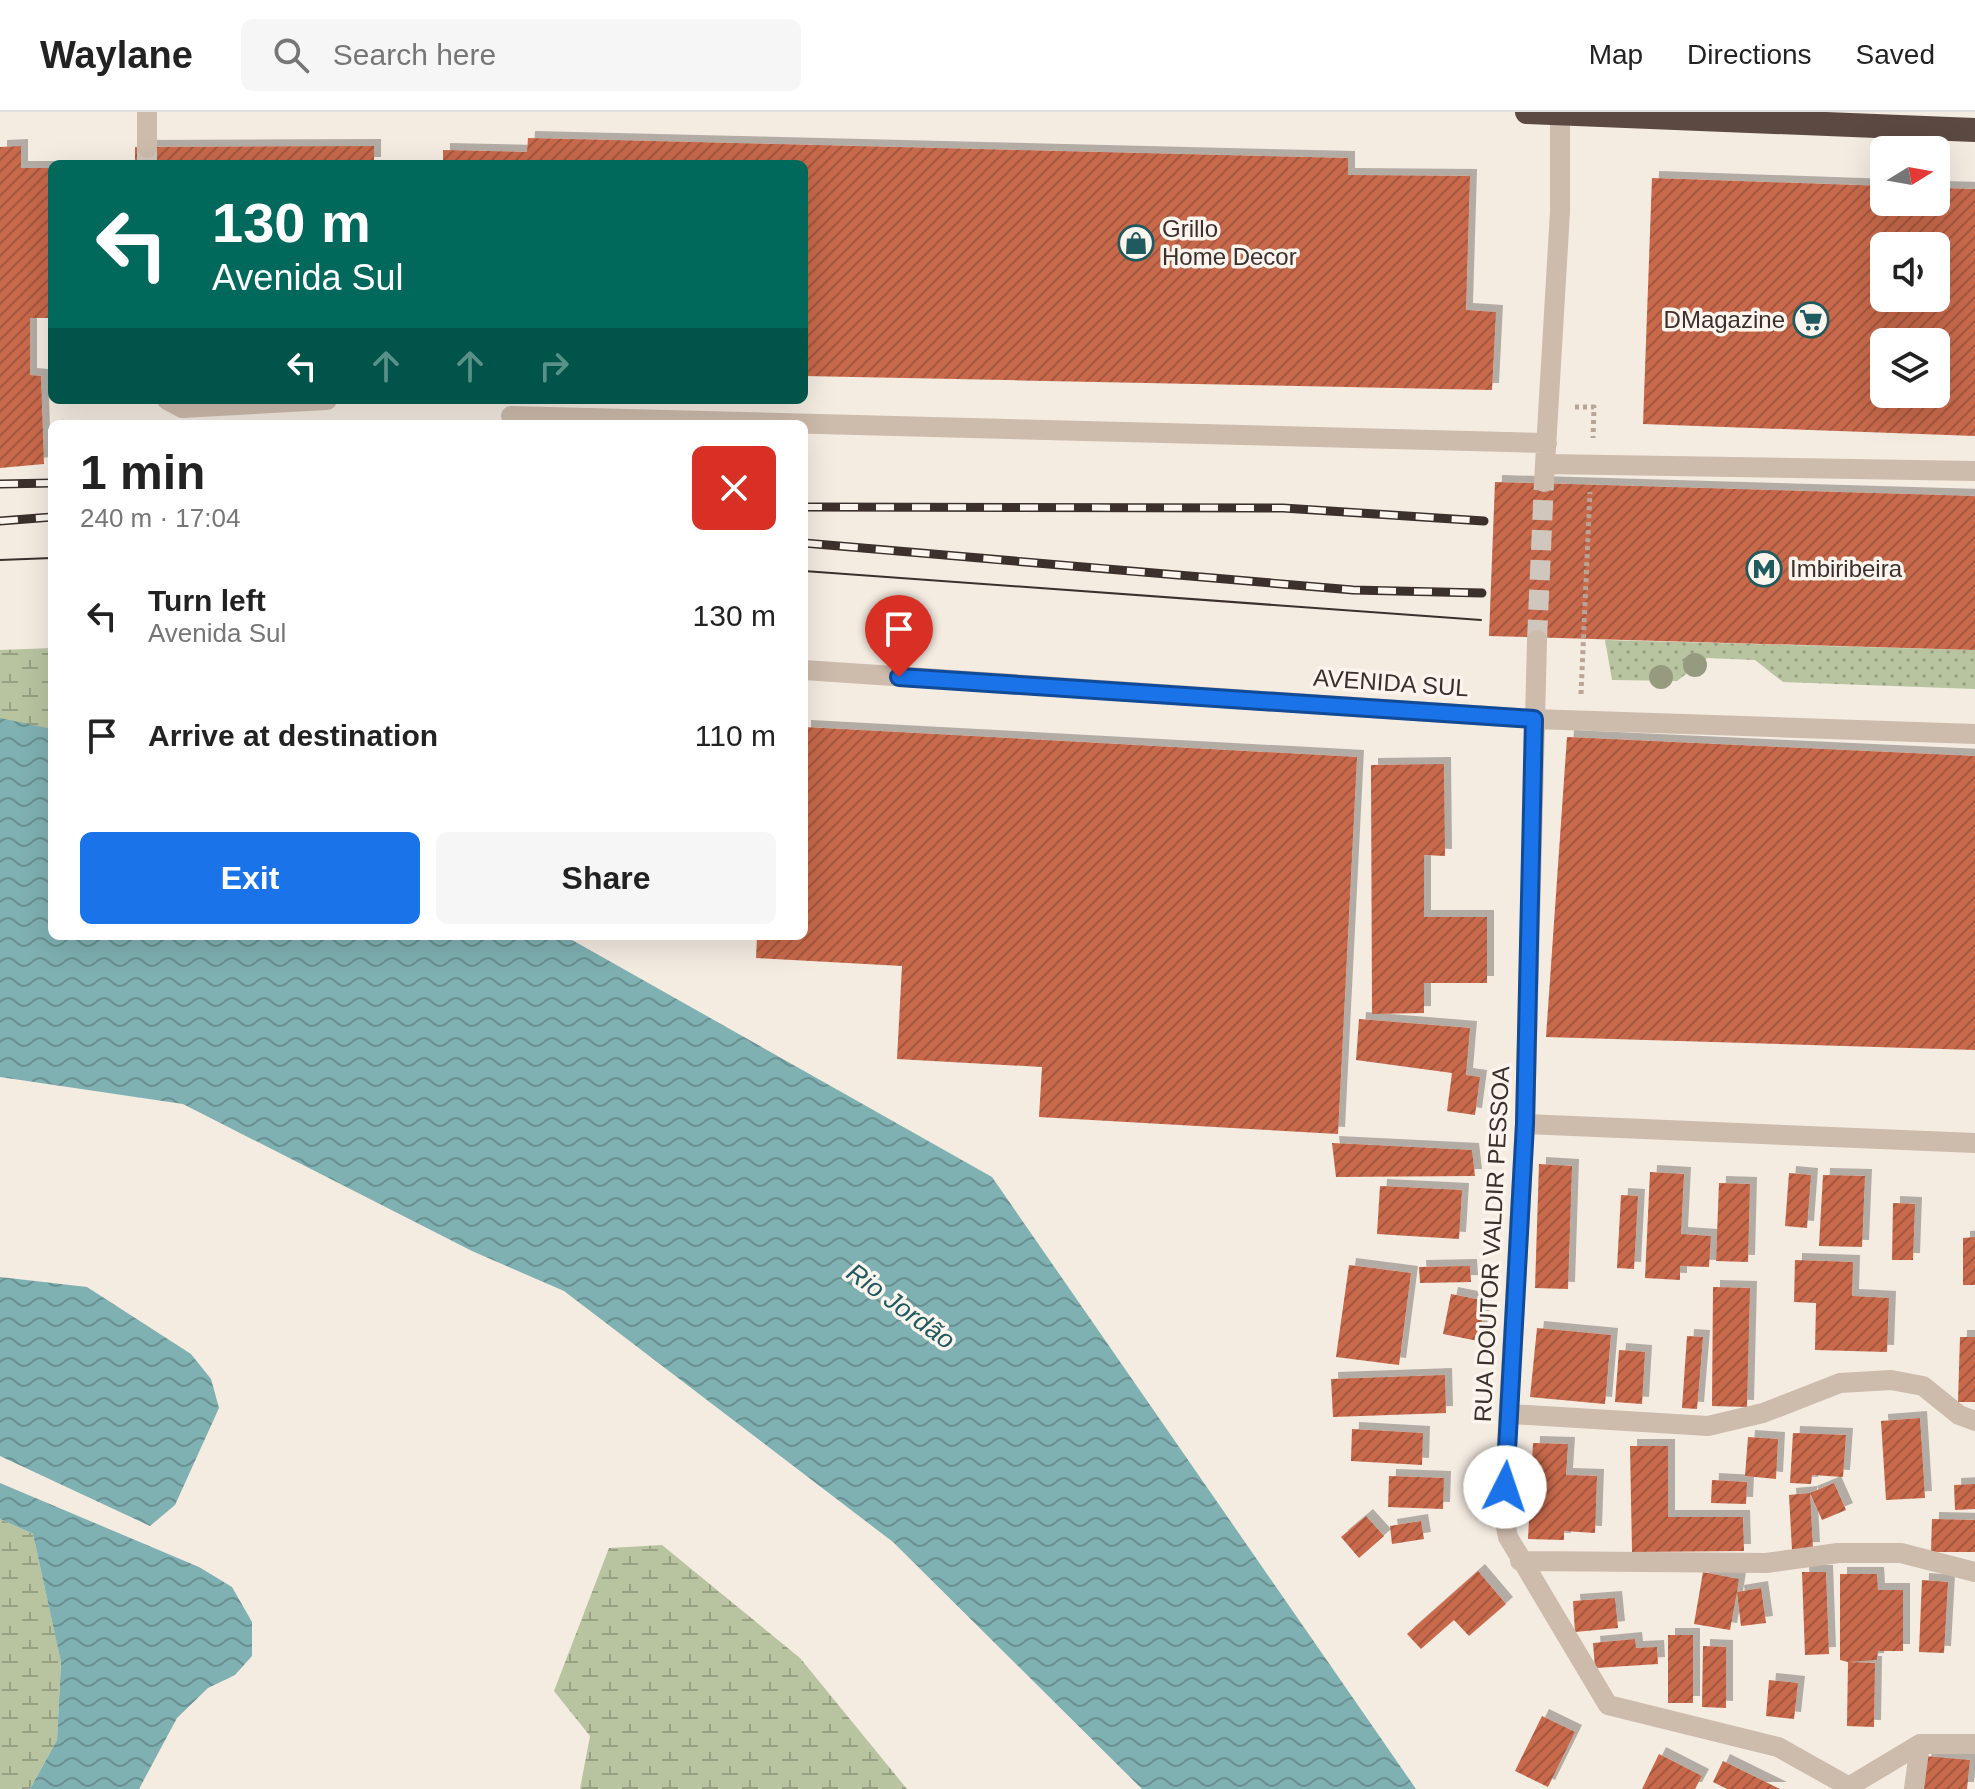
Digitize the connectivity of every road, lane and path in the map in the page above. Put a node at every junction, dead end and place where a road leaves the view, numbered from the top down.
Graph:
1 (147, 112) edge
2 (1527, 112) edge
3 (1561, 113) edge
4 (1975, 130) edge
5 (147, 148) tunnel mouth
6 (174, 404) edge
7 (254, 404) edge
8 (1548, 405) junction
9 (511, 416) dead end
10 (599, 420) edge
11 (808, 430) edge
12 (1545, 463) junction
13 (1592, 463) junction
14 (1975, 471) edge
15 (1537, 640) tunnel mouth
16 (808, 670) edge
17 (1534, 719) junction
18 (1580, 720) junction
19 (1975, 734) edge
20 (1525, 1124) junction
21 (1975, 1143) edge
22 (1511, 1414) junction
23 (1975, 1421) edge
24 (1520, 1561) junction
25 (1975, 1572) edge
26 (1920, 1744) junction
27 (1975, 1744) edge
28 (1851, 1788) edge
29 (1914, 1789) edge

1 - 5 street
2 - 3 highway
3 - 4 highway
3 - 8 street
6 - 7 street
8 - 12 street
8 - 13 path
9 - 10 street
11 - 12 street
12 - 13 street
13 - 14 street
13 - 18 path
15 - 17 street, RUA DOUTOR VALDIR PESSOA
16 - 17 street, AVENIDA SUL
17 - 18 street, AVENIDA SUL
17 - 20 street, RUA DOUTOR VALDIR PESSOA
18 - 19 street, AVENIDA SUL
20 - 21 street
20 - 22 street, RUA DOUTOR VALDIR PESSOA
22 - 23 street
22 - 24 street, RUA DOUTOR VALDIR PESSOA
24 - 25 street
24 - 28 street, RUA DOUTOR VALDIR PESSOA
26 - 27 street
26 - 28 street
26 - 29 street

